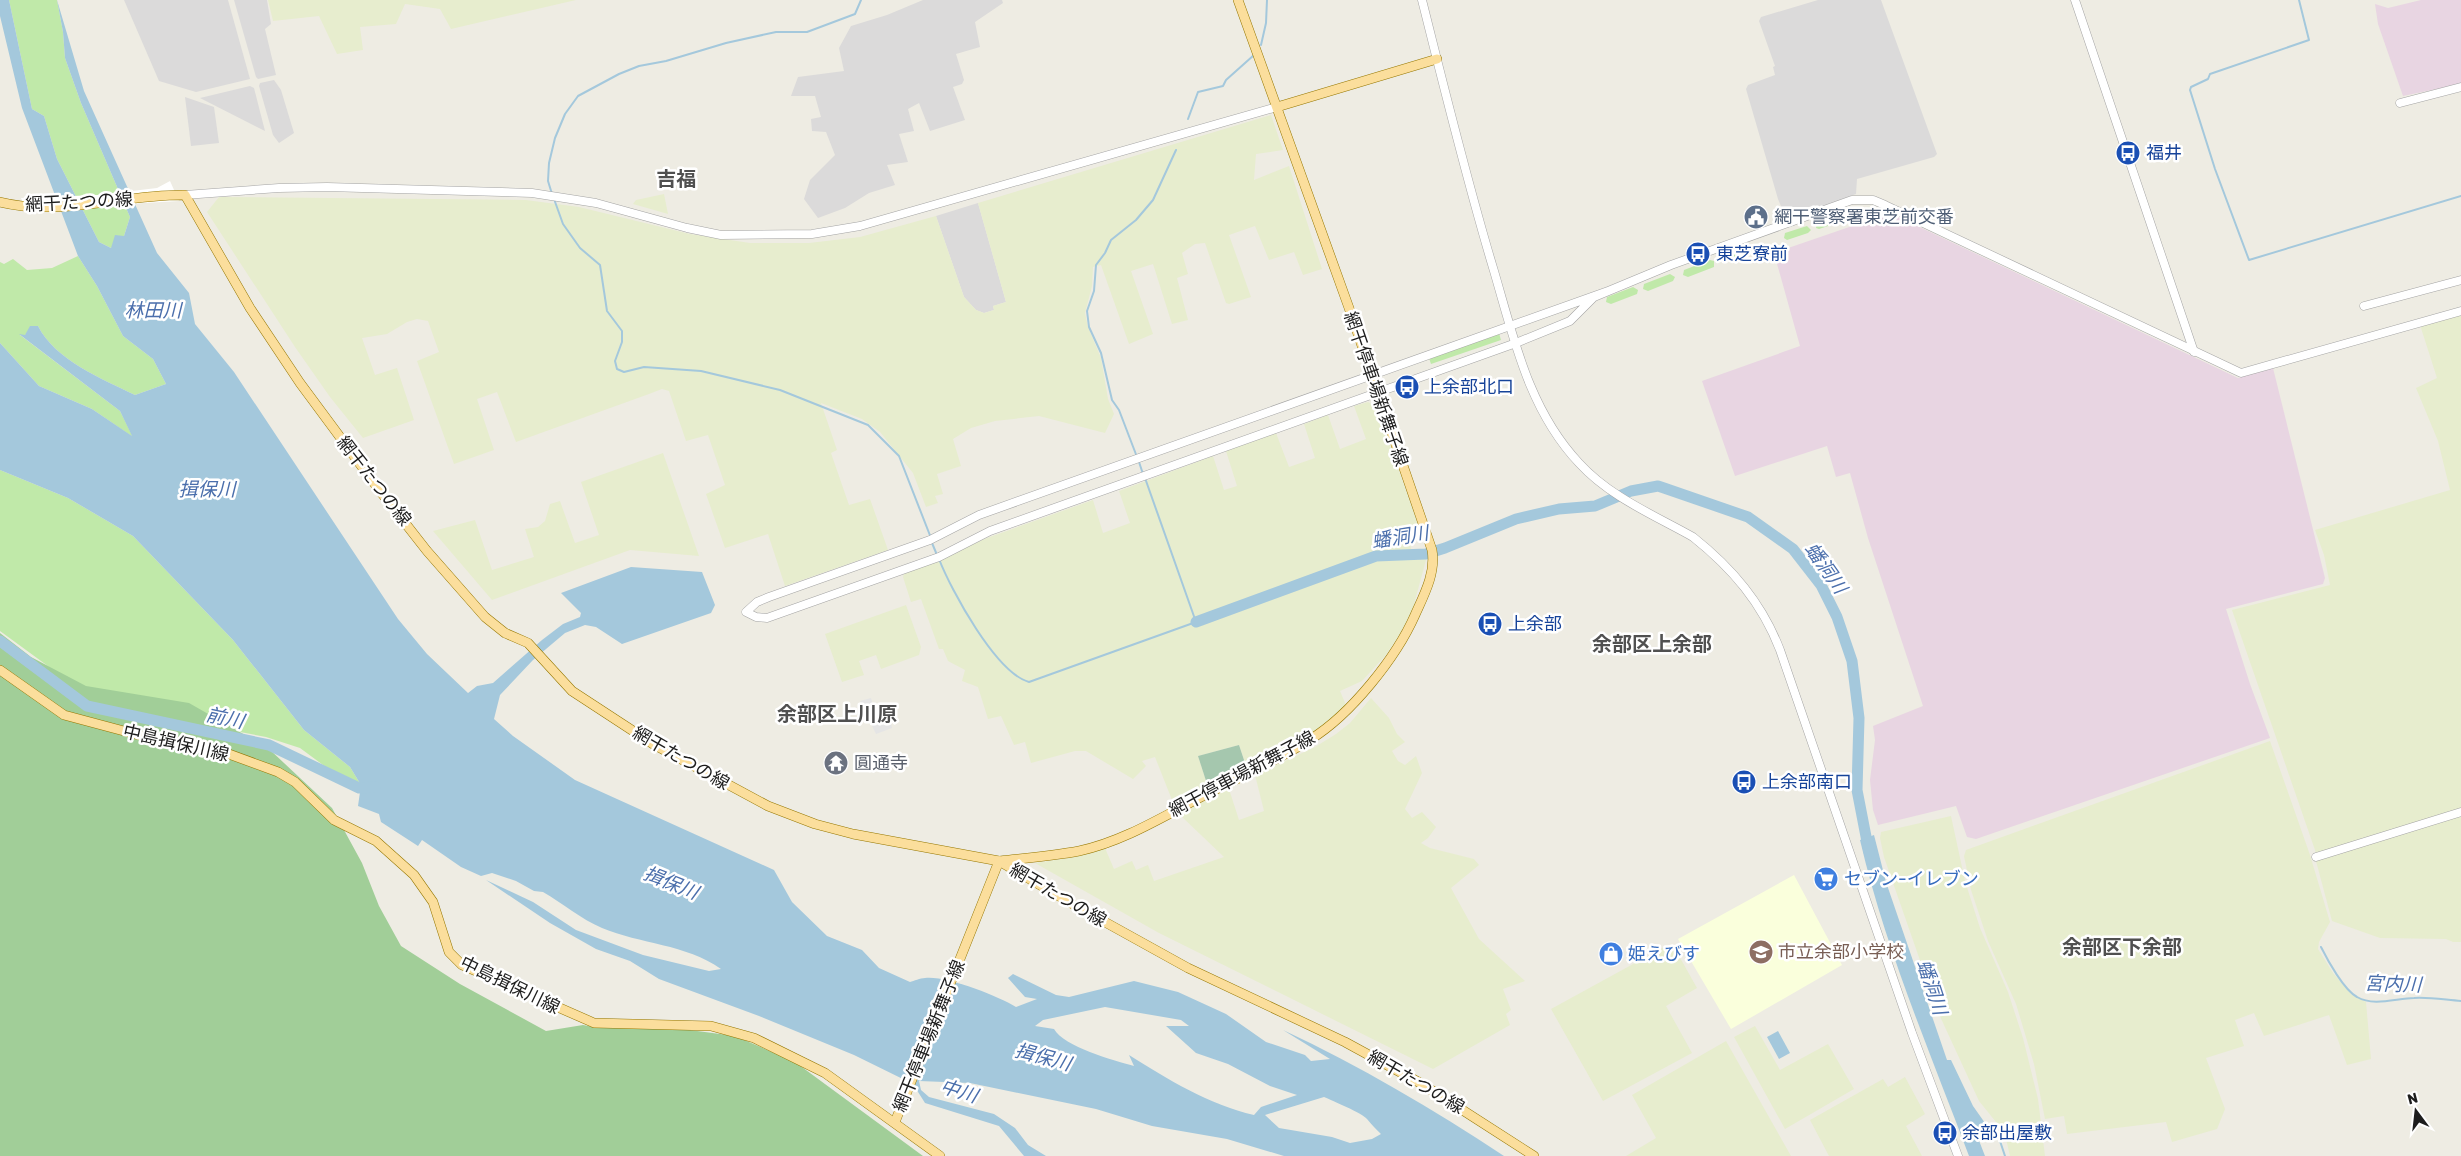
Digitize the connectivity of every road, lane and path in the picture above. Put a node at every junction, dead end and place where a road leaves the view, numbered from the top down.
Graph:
1 (1238, 0) edge
2 (1422, 0) edge
3 (2075, 0) edge
4 (1437, 59) junction
5 (2461, 87) edge
6 (2400, 103) dead end
7 (1277, 107) junction
8 (182, 195) junction
9 (0, 202) edge
10 (2461, 280) edge
11 (1611, 290) junction
12 (2364, 306) dead end
13 (2461, 312) edge
14 (1510, 326) junction
15 (1516, 343) junction
16 (2194, 352) junction
17 (1371, 377) junction
18 (1377, 394) junction
19 (0, 670) edge
20 (2461, 812) edge
21 (2316, 857) dead end
22 (998, 864) junction
23 (897, 1119) junction
24 (940, 1156) edge
25 (1534, 1156) edge
26 (1958, 1156) edge

1 - 7 main road, 網干停車場新舞子線
2 - 4 street
3 - 16 street
4 - 7 main road
4 - 14 street
5 - 6 street
7 - 8 street
7 - 17 main road, 網干停車場新舞子線
8 - 9 main road, 網干たつの線
8 - 22 main road, 網干たつの線
10 - 12 street
11 - 14 street
11 - 15 street
11 - 16 street
13 - 16 street
14 - 15 street
14 - 17 street
15 - 18 street
15 - 26 street
17 - 18 main road, 網干停車場新舞子線
17 - 18 street
18 - 22 main road, 網干停車場新舞子線
19 - 23 main road, 中島揖保川線
20 - 21 street
22 - 23 main road, 網干停車場新舞子線
22 - 25 main road, 網干たつの線
23 - 24 main road, 網干停車場新舞子線

